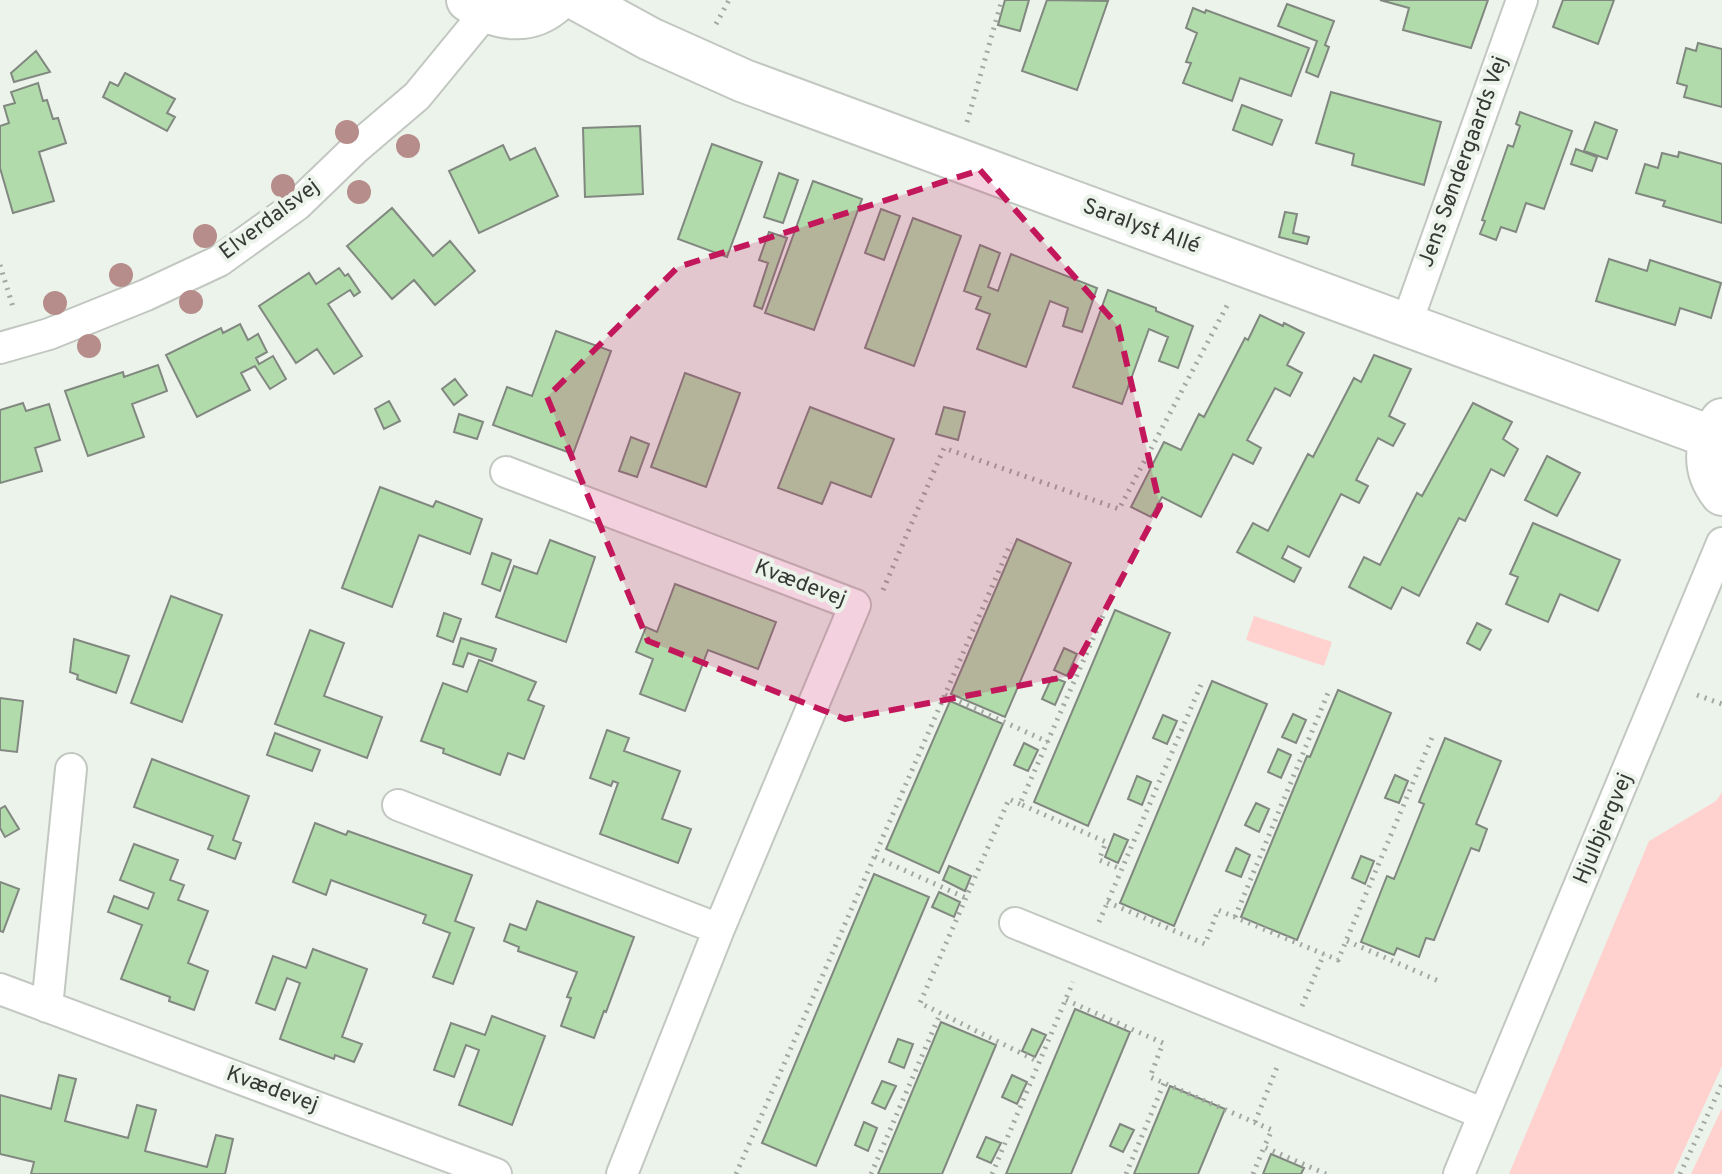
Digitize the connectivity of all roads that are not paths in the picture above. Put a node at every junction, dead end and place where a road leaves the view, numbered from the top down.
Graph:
1 (557, 0) edge
2 (579, 0) edge
3 (1522, 0) edge
4 (477, 6) edge
5 (1406, 325) junction
6 (0, 348) edge
7 (1716, 428) edge
8 (506, 472) dead end
9 (1722, 494) edge
10 (1722, 543) edge
11 (71, 769) dead end
12 (398, 805) dead end
13 (1015, 923) dead end
14 (719, 929) junction
15 (0, 989) edge
16 (47, 1007) junction
17 (1484, 1114) junction
18 (496, 1174) edge
19 (622, 1174) edge
20 (1459, 1174) edge

1 - 4 street
2 - 5 street, Saralyst Allé
3 - 5 street, Jens Søndergaards Vej
4 - 6 street, Elverdalsvej
5 - 7 street, Saralyst Allé
7 - 9 street
8 - 14 street, Kvædevej
10 - 17 street, Hjulbjergvej
11 - 16 street
12 - 14 street
13 - 17 street
14 - 19 street, Kvædevej
15 - 16 street, Kvædevej
16 - 18 street, Kvædevej
17 - 20 street, Hjulbjergvej

